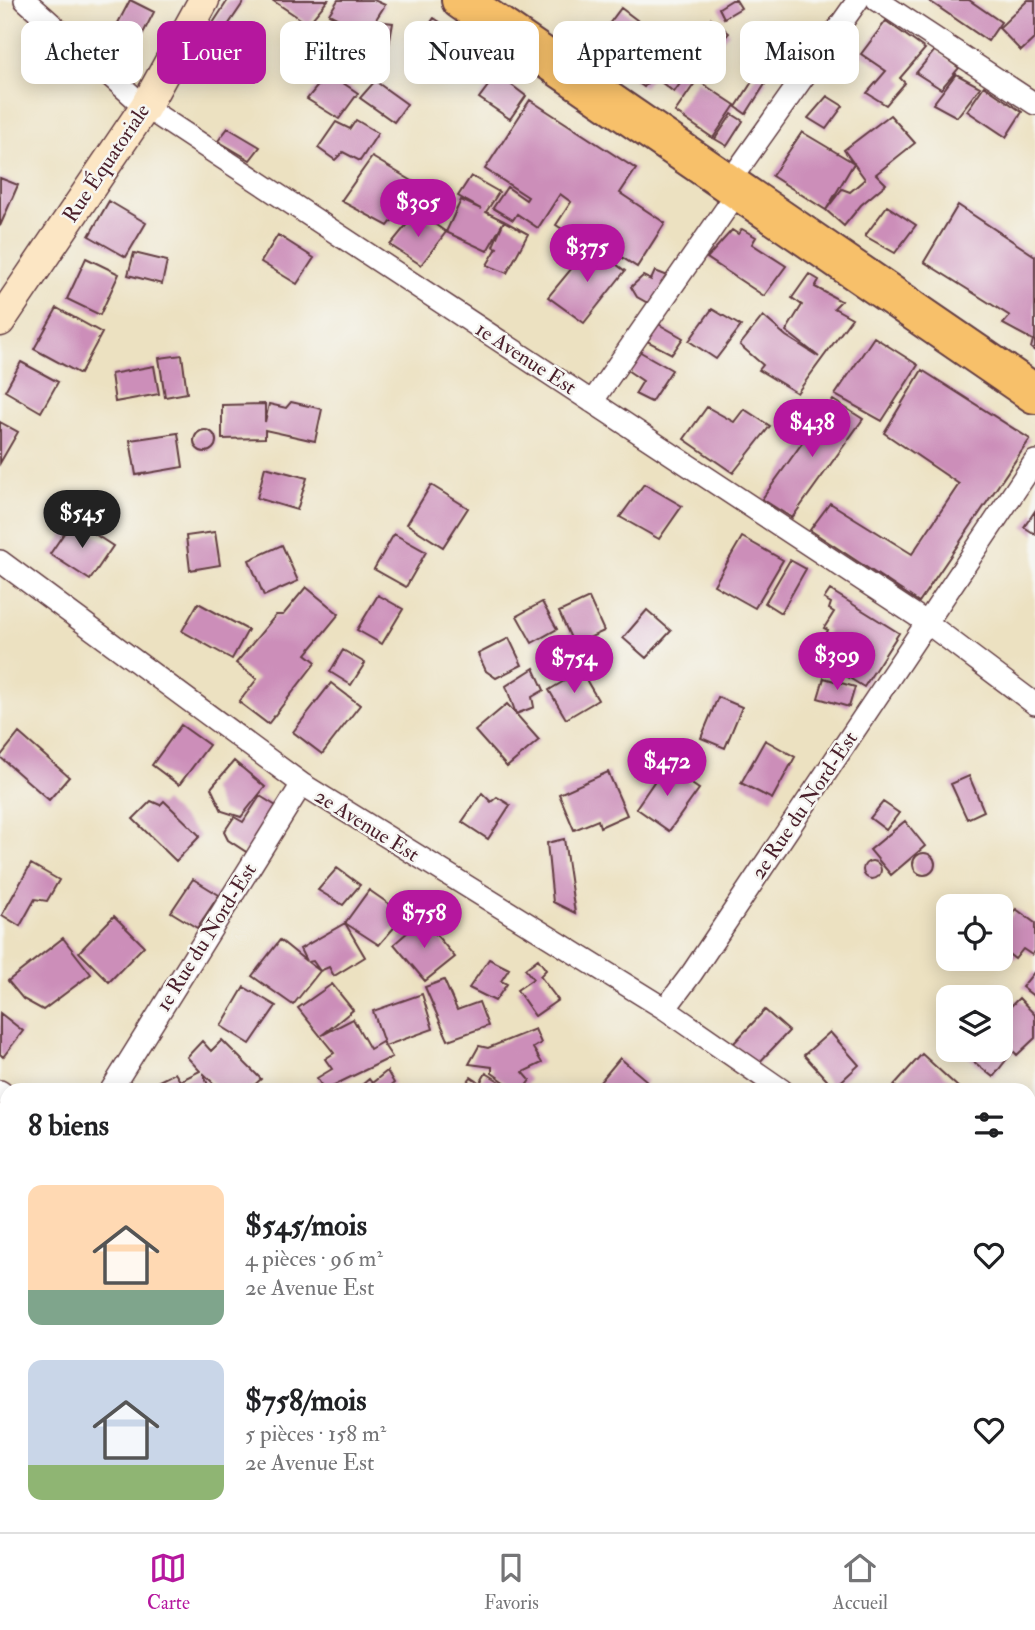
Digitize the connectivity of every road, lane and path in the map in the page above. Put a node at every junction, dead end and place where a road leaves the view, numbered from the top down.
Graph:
1 (25, 0) edge
2 (204, 0) edge
3 (461, 0) edge
4 (858, 0) edge
5 (877, 0) edge
6 (1035, 104) edge
7 (145, 107) junction
8 (734, 186) junction
9 (0, 321) edge
10 (1035, 394) edge
11 (592, 402) junction
12 (1035, 461) edge
13 (0, 561) edge
14 (926, 622) junction
15 (1035, 704) edge
16 (302, 785) junction
17 (665, 1009) junction
18 (115, 1083) edge
19 (772, 1083) edge

1 - 7 street, 1e Avenue Est
2 - 7 street, Rue Équatoriale
3 - 8 highway
4 - 8 street
5 - 6 street
7 - 9 street, Rue Équatoriale
7 - 11 street, 1e Avenue Est
8 - 10 highway
8 - 11 street
11 - 14 street, 1e Avenue Est
12 - 14 street, 2e Rue du Nord-Est
13 - 16 street, 2e Avenue Est
14 - 15 street, 1e Avenue Est
14 - 17 street, 2e Rue du Nord-Est
16 - 17 street, 2e Avenue Est
16 - 18 street, 1e Rue du Nord-Est
17 - 19 street, 2e Avenue Est

